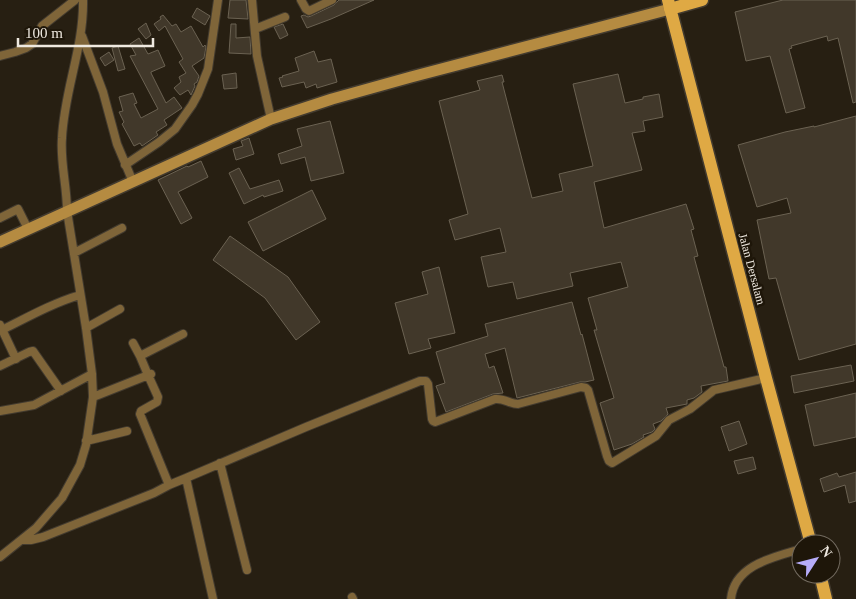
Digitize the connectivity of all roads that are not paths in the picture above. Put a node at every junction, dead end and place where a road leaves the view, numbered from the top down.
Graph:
1 (75, 0) edge
2 (83, 0) edge
3 (218, 0) edge
4 (252, 0) edge
5 (301, 0) edge
6 (332, 0) edge
7 (702, 0) edge
8 (669, 4) edge
9 (285, 17) dead end
10 (255, 29) junction
11 (81, 34) junction
12 (0, 56) edge
13 (271, 119) junction
14 (125, 165) junction
15 (133, 182) junction
16 (67, 211) junction
17 (0, 218) edge
18 (122, 228) dead end
19 (28, 229) junction
20 (0, 242) edge
21 (74, 253) junction
22 (80, 295) junction
23 (120, 309) dead end
24 (1, 328) edge
25 (86, 328) junction
26 (183, 334) dead end
27 (133, 343) dead end
28 (140, 356) junction
29 (16, 359) junction
30 (0, 366) edge
31 (92, 374) junction
32 (150, 374) junction
33 (766, 378) junction
34 (60, 391) junction
35 (92, 397) junction
36 (0, 411) edge
37 (127, 431) dead end
38 (86, 441) junction
39 (220, 464) junction
40 (186, 478) junction
41 (169, 485) junction
42 (808, 534) edge
43 (22, 540) junction
44 (791, 552) edge
45 (0, 557) edge
46 (247, 570) dead end
47 (822, 584) edge
48 (213, 599) edge
49 (731, 599) edge
50 (826, 599) edge

1 - 12 street
2 - 11 street
3 - 14 street
4 - 10 street
5 - 6 street
7 - 8 main road
8 - 13 main road
8 - 33 main road, Jalan Dersalam
9 - 10 street
10 - 13 street
11 - 14 street
11 - 16 street
13 - 15 main road
14 - 15 street
15 - 16 main road
16 - 19 main road
16 - 21 street
17 - 19 street
18 - 21 street
19 - 20 main road
21 - 22 street
22 - 24 street
22 - 25 street
23 - 25 street
24 - 29 street
25 - 31 street
26 - 28 street
27 - 28 street
28 - 32 street
29 - 30 street
29 - 34 street
31 - 34 street
31 - 35 street
32 - 35 street
32 - 41 street
33 - 39 street
33 - 42 main road, Jalan Dersalam
34 - 36 street
35 - 38 street
37 - 38 street
38 - 43 street
39 - 40 street
39 - 46 street
40 - 41 street
40 - 48 street
41 - 43 street
43 - 45 street
44 - 49 street
47 - 50 main road

